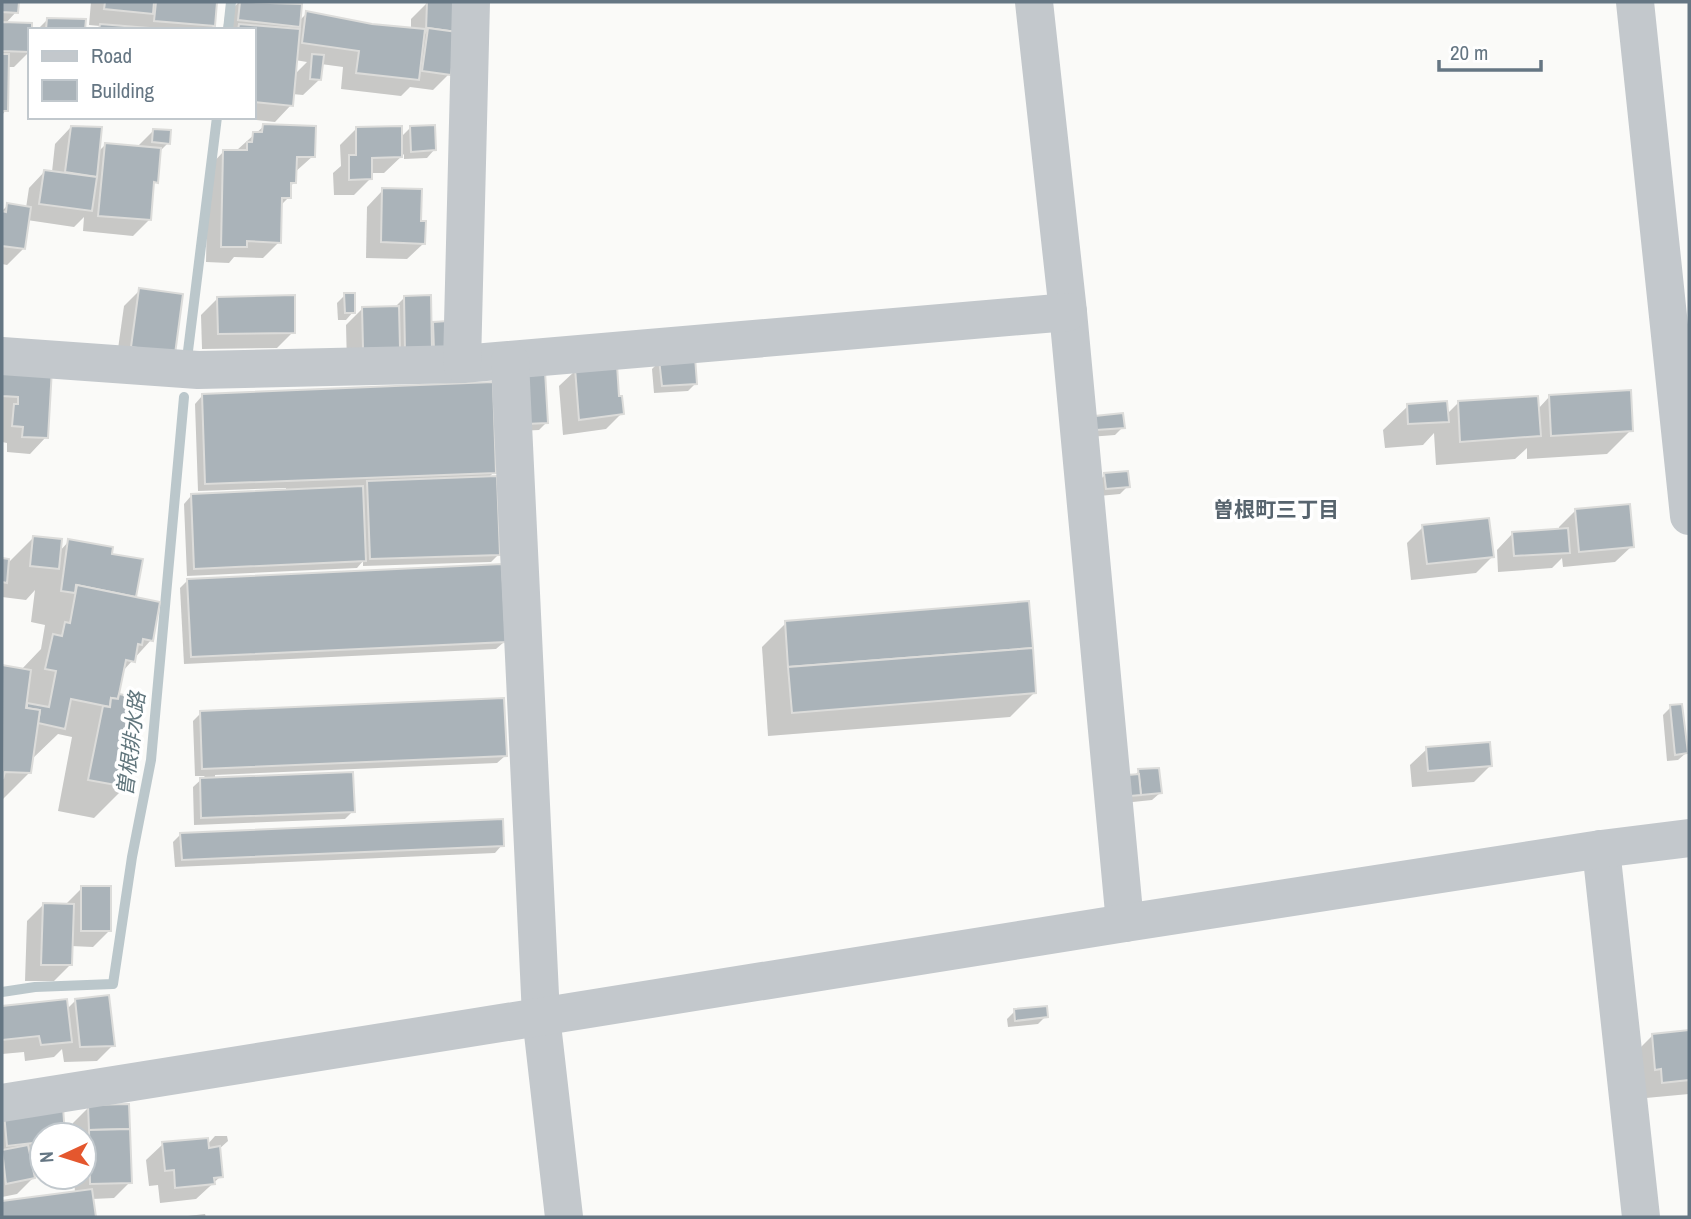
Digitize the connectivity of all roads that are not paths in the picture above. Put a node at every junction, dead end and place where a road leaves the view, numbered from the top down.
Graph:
1 (471, 2) edge
2 (1034, 2) edge
3 (1635, 2) edge
4 (1068, 312) junction
5 (2, 356) edge
6 (510, 360) junction
7 (463, 364) junction
8 (1689, 516) edge
9 (1689, 838) edge
10 (1601, 849) junction
11 (1125, 923) junction
12 (541, 1016) junction
13 (2, 1103) edge
14 (564, 1217) edge
15 (1641, 1217) edge

1 - 7 street
2 - 4 street
3 - 8 street
4 - 6 street
4 - 11 street
5 - 7 street
6 - 7 street
6 - 12 street
9 - 10 street
10 - 11 street
10 - 15 street
11 - 12 street
12 - 13 street
12 - 14 street

